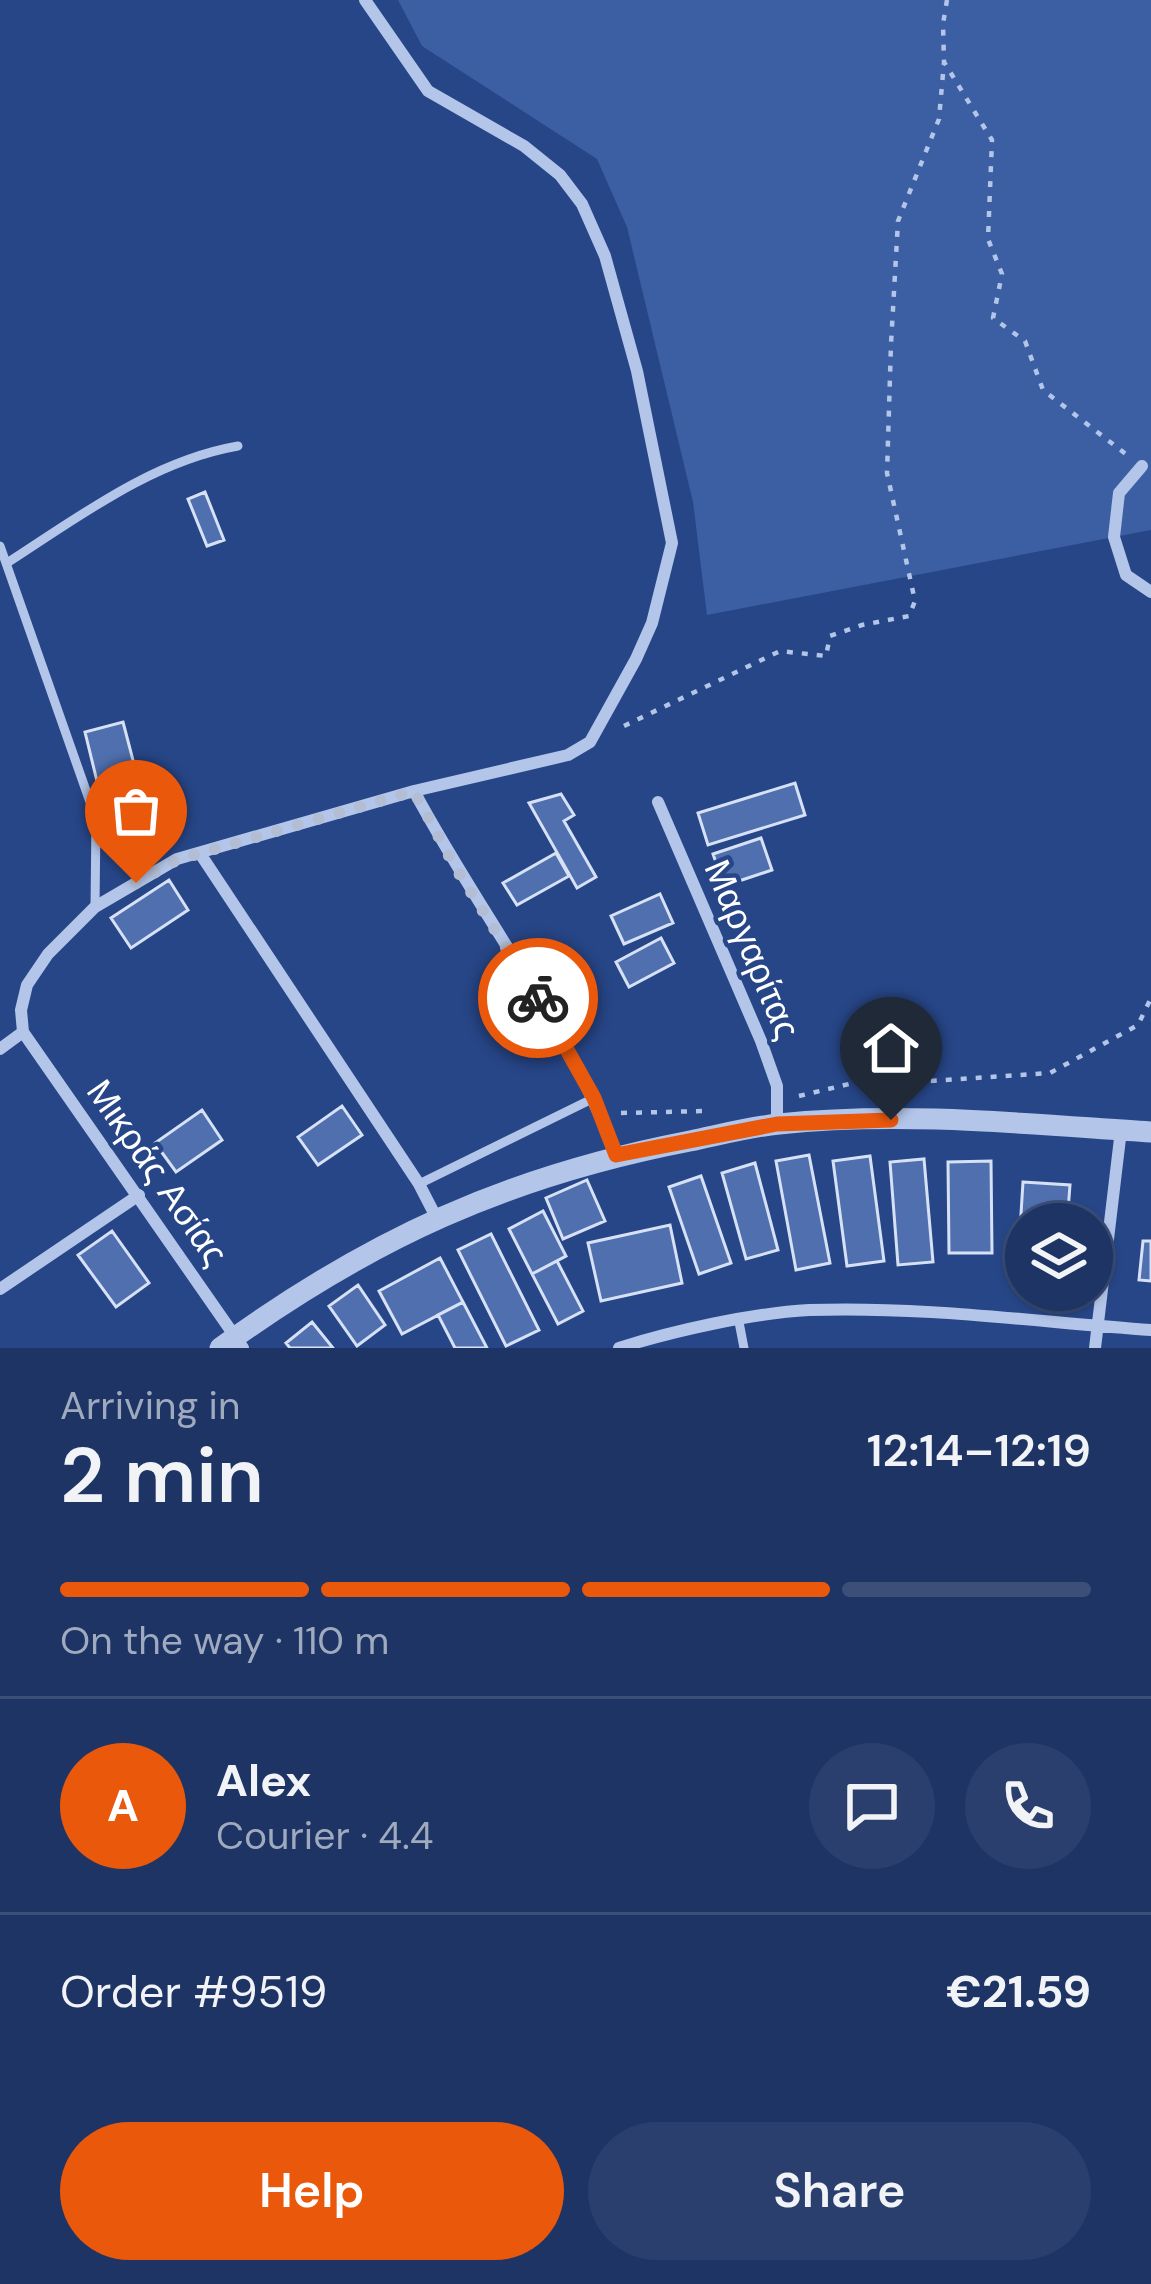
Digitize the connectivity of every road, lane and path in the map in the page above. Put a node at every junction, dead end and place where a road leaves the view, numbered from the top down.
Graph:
1 (365, 0) edge
2 (947, 0) edge
3 (944, 62) junction
4 (238, 446) dead end
5 (1142, 466) joint
6 (0, 546) edge
7 (7, 563) junction
8 (1151, 592) edge
9 (590, 742) junction
10 (414, 791) junction
11 (658, 802) dead end
12 (201, 855) junction
13 (95, 907) junction
14 (1151, 998) edge
15 (22, 1032) junction
16 (0, 1049) edge
17 (594, 1098) junction
18 (777, 1100) junction
19 (708, 1111) dead end
20 (602, 1117) junction
21 (777, 1124) junction
22 (1121, 1130) junction
23 (1151, 1132) edge
24 (616, 1155) junction
25 (419, 1184) junction
26 (139, 1195) junction
27 (436, 1217) junction
28 (0, 1289) edge
29 (739, 1322) junction
30 (1098, 1326) junction
31 (1151, 1330) edge
32 (233, 1344) edge
33 (623, 1347) edge
34 (744, 1348) edge
35 (1095, 1348) edge

1 - 9 street
2 - 3 path
3 - 5 path
3 - 9 path
4 - 7 lane
5 - 8 street
6 - 7 lane
7 - 13 lane
9 - 10 street
10 - 12 street
10 - 17 street
11 - 18 street, Μαργαρίτας
12 - 13 street
12 - 25 street
13 - 15 street
14 - 18 path
15 - 16 street
15 - 26 street, Μικράς Ασίας
17 - 20 street
17 - 25 lane
18 - 21 street, Μαργαρίτας
19 - 20 path
20 - 24 street
21 - 22 street
21 - 24 street
22 - 23 street
22 - 30 street
24 - 27 street
25 - 27 street
26 - 28 street
26 - 32 street, Μικράς Ασίας
27 - 32 street
29 - 30 street
29 - 33 street
29 - 34 lane
30 - 31 street
30 - 35 street

